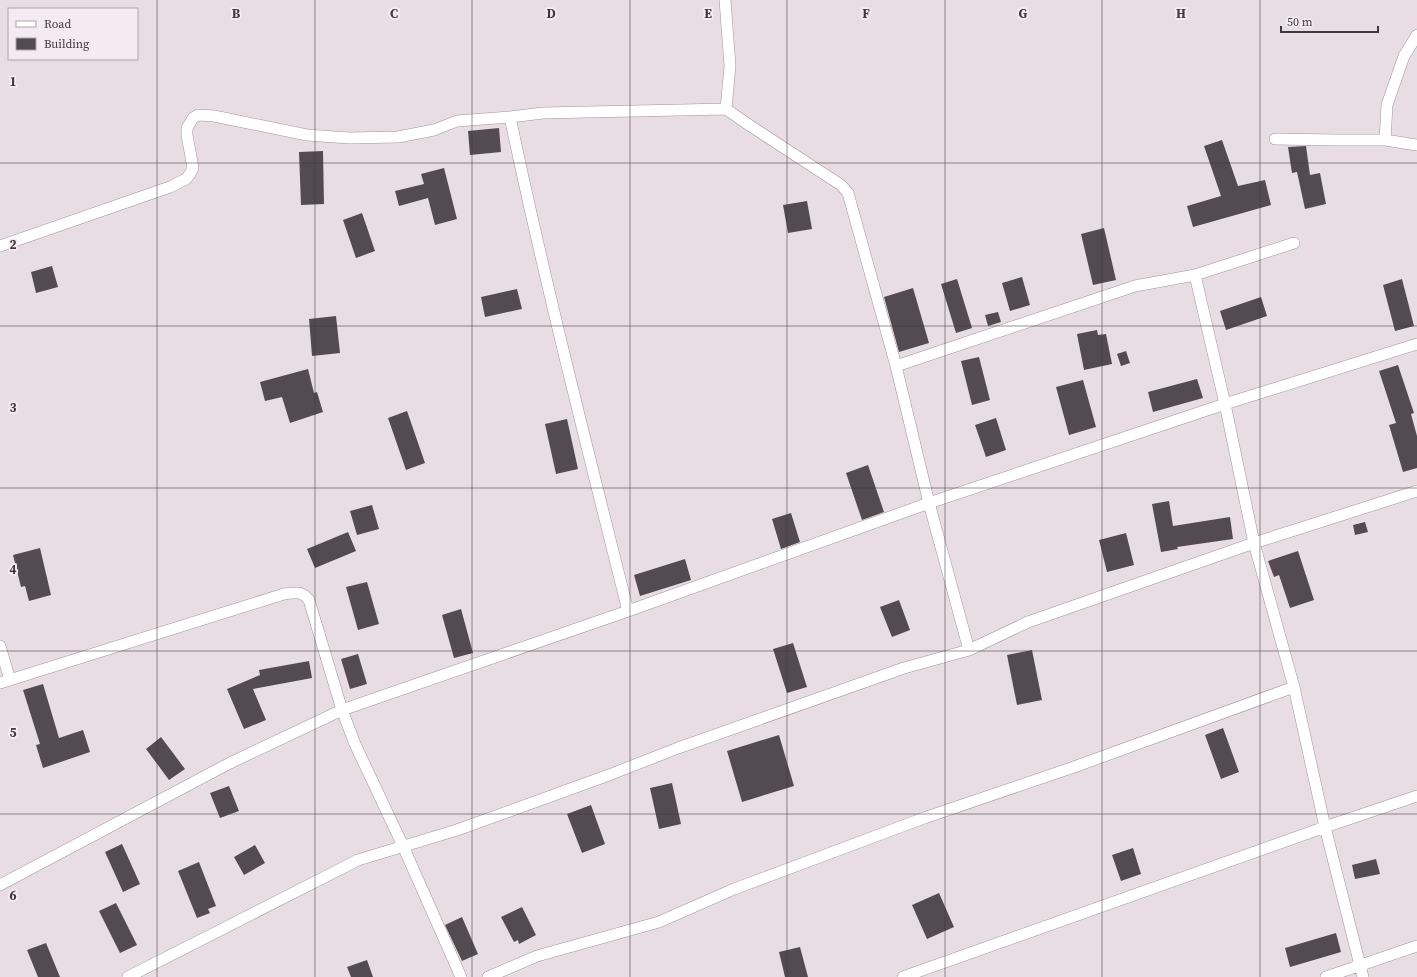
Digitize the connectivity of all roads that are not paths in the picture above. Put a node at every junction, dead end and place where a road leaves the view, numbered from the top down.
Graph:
1 (725, 0) edge
2 (1417, 35) edge
3 (726, 109) junction
4 (510, 117) junction
5 (1276, 139) dead end
6 (1385, 140) junction
7 (1417, 145) edge
8 (1294, 243) dead end
9 (0, 246) edge
10 (1195, 275) junction
11 (1417, 344) edge
12 (896, 366) junction
13 (1225, 404) junction
14 (1417, 491) edge
15 (929, 503) junction
16 (1254, 543) junction
17 (628, 611) junction
18 (0, 646) edge
19 (969, 650) junction
20 (5, 681) edge
21 (1294, 687) junction
22 (342, 710) junction
23 (1417, 796) edge
24 (1325, 827) junction
25 (403, 846) junction
26 (0, 885) edge
27 (1417, 946) edge
28 (1362, 971) edge
29 (128, 977) edge
30 (461, 977) edge
31 (488, 977) edge
32 (903, 977) edge
33 (1326, 977) edge

1 - 3 street
2 - 6 street
3 - 4 street
3 - 12 street
4 - 9 street
4 - 17 street
5 - 6 street
6 - 7 street
8 - 10 street
10 - 12 street
10 - 13 street
11 - 13 street
12 - 15 street
13 - 15 street
13 - 16 street
14 - 16 street
15 - 17 street
15 - 19 street
16 - 19 street
16 - 21 street
17 - 22 street
18 - 20 street
19 - 25 street
20 - 22 street
21 - 24 street
21 - 31 street
22 - 25 street
22 - 26 street
23 - 24 street
24 - 28 street
24 - 32 street
25 - 29 street
25 - 30 street
27 - 28 street
28 - 33 street

